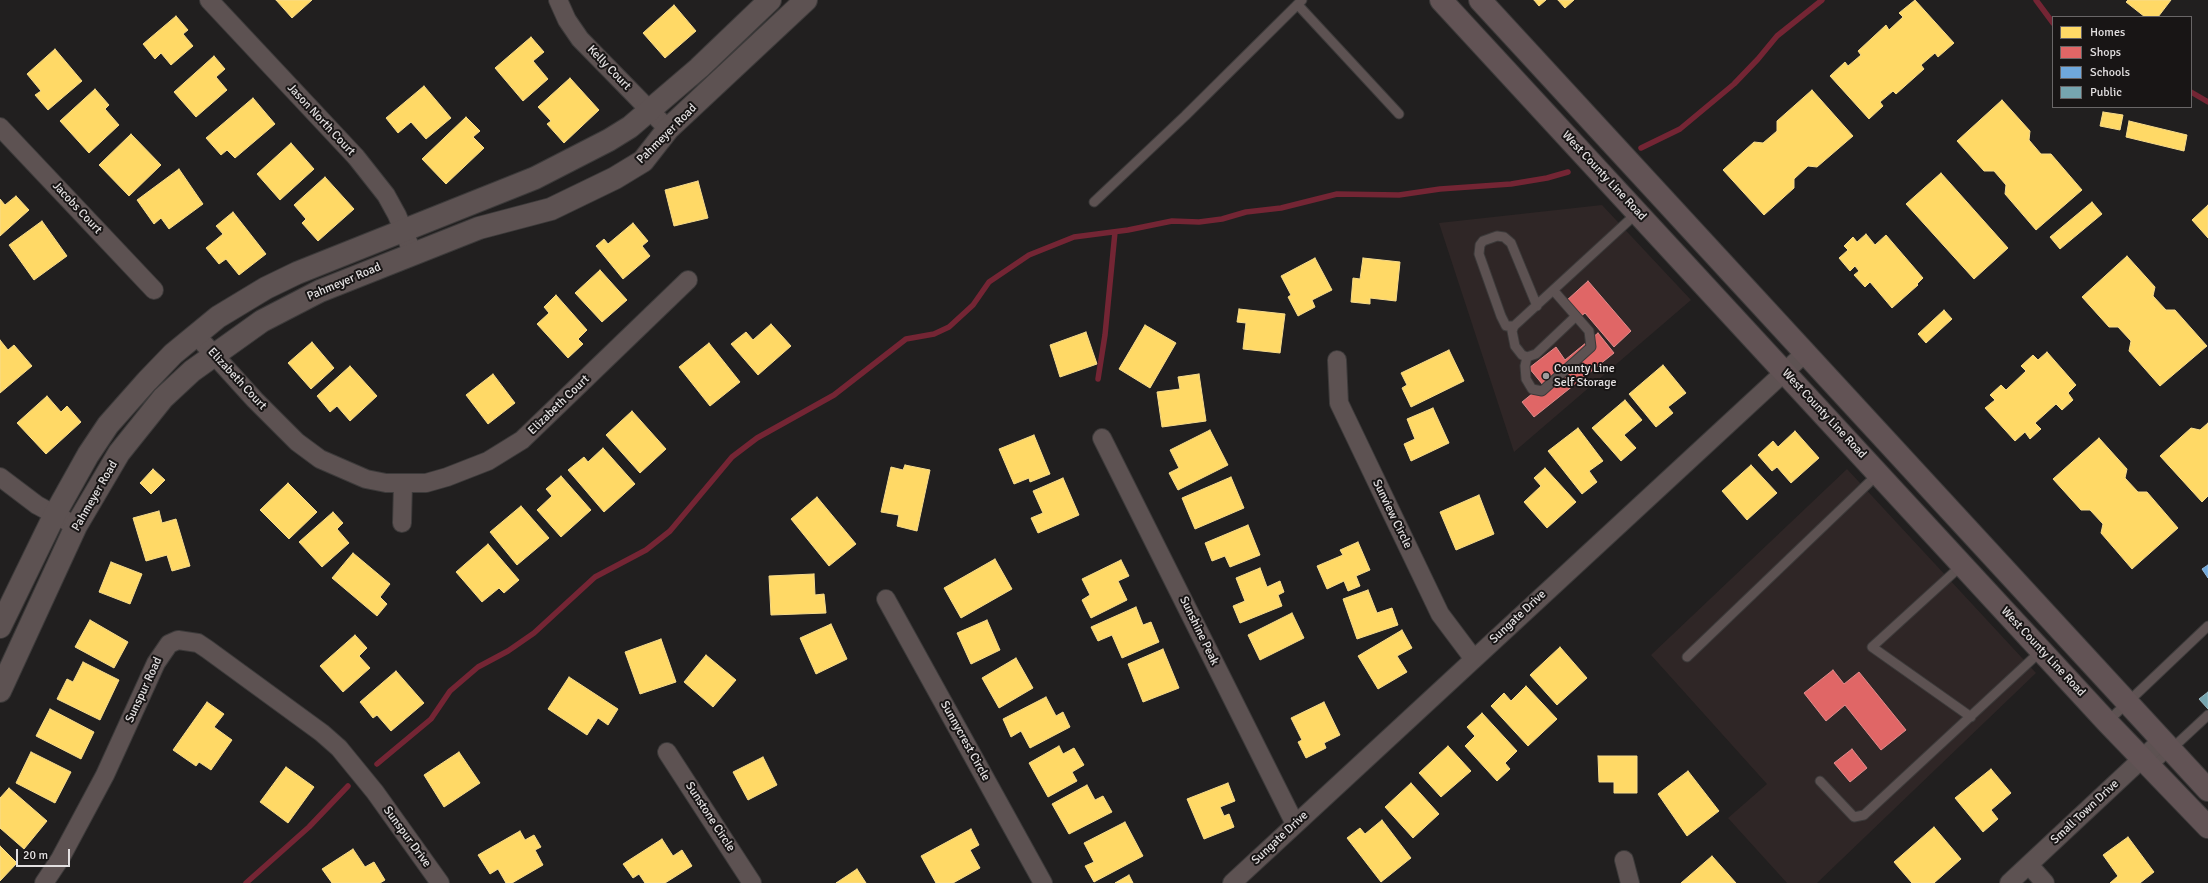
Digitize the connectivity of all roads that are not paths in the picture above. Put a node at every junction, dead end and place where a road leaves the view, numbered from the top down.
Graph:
1 (209, 0) edge
2 (558, 0) edge
3 (770, 0) edge
4 (806, 0) edge
5 (1441, 0) edge
6 (1480, 0) edge
7 (1300, 2) edge
8 (649, 110) junction
9 (1399, 114) dead end
10 (0, 126) edge
11 (668, 129) junction
12 (1657, 194) junction
13 (1094, 202) dead end
14 (1638, 212) junction
15 (404, 231) junction
16 (413, 254) junction
17 (688, 280) dead end
18 (154, 290) dead end
19 (1554, 291) junction
20 (1537, 306) junction
21 (1575, 317) junction
22 (1514, 326) junction
23 (196, 335) junction
24 (1805, 353) junction
25 (214, 355) junction
26 (1527, 357) junction
27 (1337, 360) dead end
28 (1784, 372) junction
29 (1102, 438) dead end
30 (1879, 473) junction
31 (0, 476) edge
32 (403, 484) junction
33 (54, 514) junction
34 (402, 523) dead end
35 (76, 526) junction
36 (1962, 565) junction
37 (886, 599) dead end
38 (2208, 626) edge
39 (0, 627) edge
40 (2042, 650) junction
41 (1687, 657) dead end
42 (1473, 658) junction
43 (0, 691) edge
44 (2126, 702) junction
45 (2208, 715) edge
46 (1971, 717) junction
47 (2106, 722) junction
48 (2165, 745) junction
49 (667, 752) dead end
50 (2147, 763) junction
51 (1820, 781) dead end
52 (2208, 790) edge
53 (374, 792) joint
54 (1295, 824) junction
55 (2208, 827) edge
56 (1624, 860) dead end
57 (2028, 865) junction
58 (44, 883) edge
59 (440, 883) edge
60 (752, 883) edge
61 (1043, 883) edge
62 (1232, 883) edge
63 (1630, 883) edge
64 (2009, 883) edge
65 (2045, 883) edge

1 - 15 street, Jason North Court
2 - 8 street, Kelly Court
3 - 8 street, Pahmeyer Road
4 - 11 street, Pahmeyer Road
5 - 14 main road, West County Line Road
6 - 12 main road
7 - 9 lane
7 - 13 lane
8 - 11 street, Kelly Court
8 - 15 street, Pahmeyer Road
10 - 18 street, Jacobs Court
11 - 16 street, Pahmeyer Road
12 - 14 main road
12 - 24 main road
14 - 19 lane
14 - 28 main road, West County Line Road
15 - 16 street, Jason North Court
15 - 23 street, Pahmeyer Road
16 - 25 street, Pahmeyer Road
17 - 32 street, Elizabeth Court
19 - 20 lane
19 - 21 lane
20 - 22 lane
20 - 22 lane
21 - 26 lane
21 - 26 lane
22 - 26 lane
23 - 25 street, Elizabeth Court
23 - 33 street, Pahmeyer Road
24 - 28 street, Sungate Drive
24 - 44 main road
25 - 32 street, Elizabeth Court
25 - 35 street, Pahmeyer Road
27 - 42 street, Sunview Circle
28 - 30 main road, West County Line Road
28 - 42 street, Sungate Drive
29 - 54 street, Sunshine Peak
30 - 36 main road, West County Line Road
30 - 41 lane
31 - 33 street
32 - 34 street
33 - 35 street
33 - 39 street, Pahmeyer Road
35 - 43 street, Pahmeyer Road
36 - 40 main road, West County Line Road
36 - 46 lane
37 - 61 street, Sunnycrest Circle
38 - 44 lane
40 - 46 lane
40 - 47 main road, West County Line Road
42 - 54 street, Sungate Drive
44 - 47 lane
44 - 48 main road
45 - 48 lane
46 - 51 lane
47 - 50 main road, West County Line Road
48 - 50 street, Small Town Drive
48 - 52 main road
49 - 60 street, Sunstone Circle
50 - 55 main road, West County Line Road
50 - 57 street, Small Town Drive
53 - 58 street, Sunspur Road
53 - 59 street, Sunspur Drive
54 - 62 street, Sungate Drive
56 - 63 street
57 - 64 street, Small Town Drive
57 - 65 street

